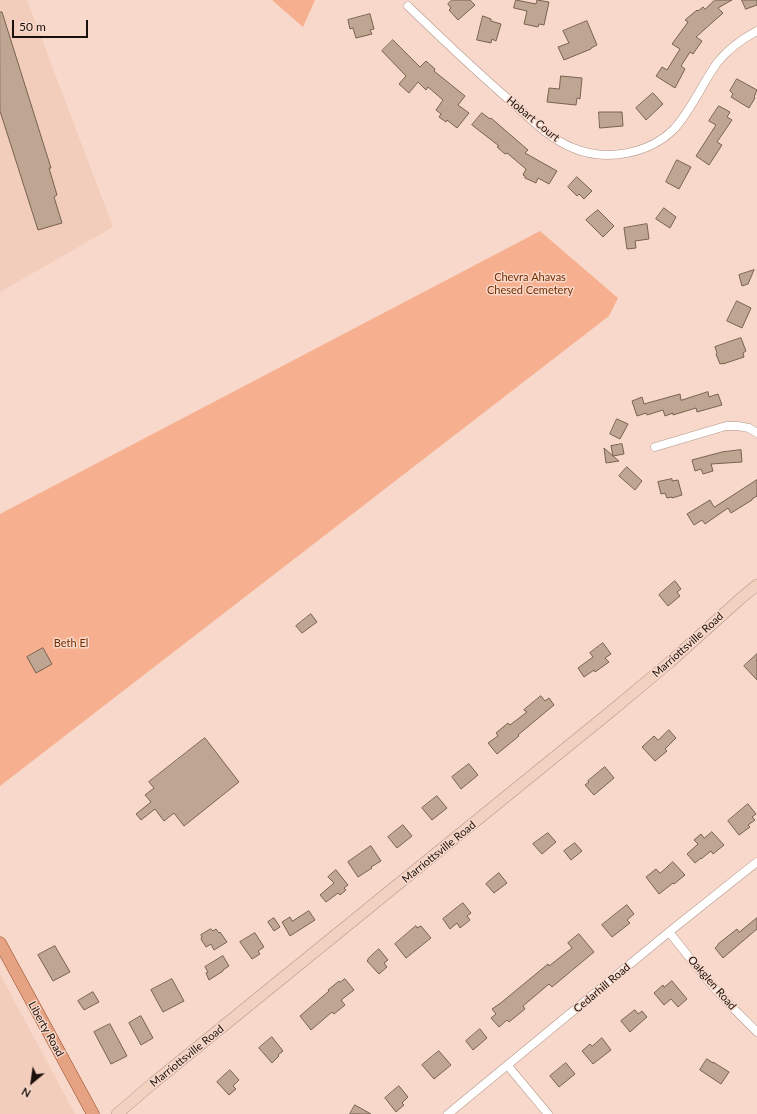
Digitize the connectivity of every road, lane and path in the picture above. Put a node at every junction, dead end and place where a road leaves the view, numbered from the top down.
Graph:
1 (408, 6) dead end
2 (757, 31) edge
3 (757, 433) edge
4 (655, 447) dead end
5 (757, 585) edge
6 (757, 862) edge
7 (669, 932) junction
8 (0, 943) edge
9 (757, 1032) edge
10 (508, 1066) junction
11 (93, 1114) edge
12 (117, 1114) edge
13 (448, 1114) edge
14 (548, 1114) edge

1 - 2 street, Hobart Court
3 - 4 street
5 - 12 main road, Marriottsville Road
6 - 7 street, Cedarhill Road
7 - 9 street, Oakglen Road
7 - 10 street, Cedarhill Road
8 - 11 main road, Liberty Road
10 - 13 street, Cedarhill Road
10 - 14 street

